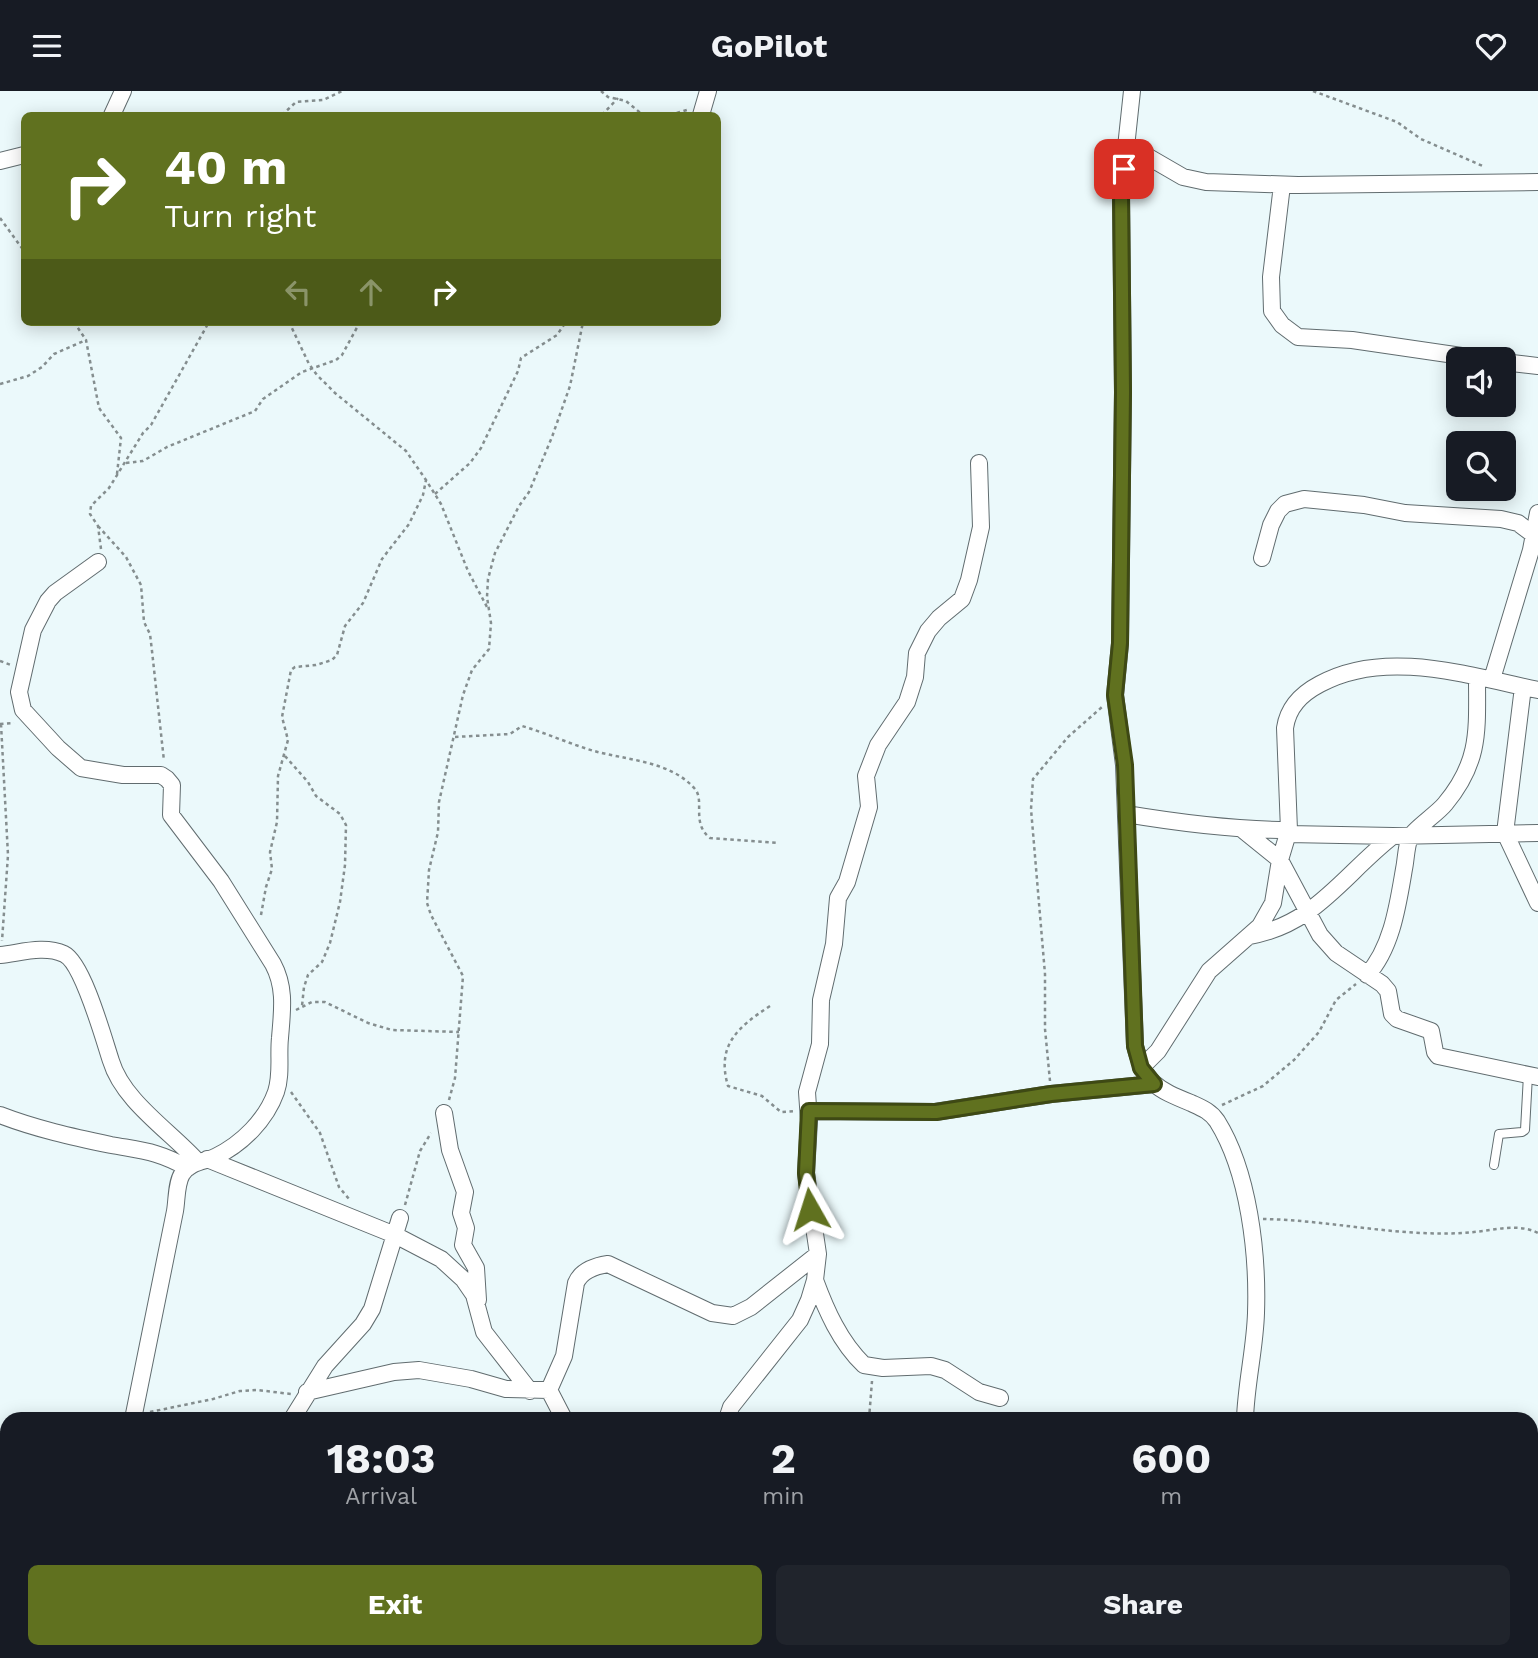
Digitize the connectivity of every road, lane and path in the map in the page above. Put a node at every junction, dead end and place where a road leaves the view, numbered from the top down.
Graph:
1 (124, 91) edge
2 (342, 91) edge
3 (601, 91) edge
4 (708, 91) edge
5 (1132, 91) edge
6 (1313, 91) edge
7 (618, 98) junction
8 (114, 112) edge
9 (285, 112) edge
10 (604, 112) edge
11 (640, 112) edge
12 (702, 112) edge
13 (1126, 143) junction
14 (21, 156) edge
15 (0, 161) edge
16 (1494, 170) dead end
17 (1538, 182) edge
18 (1282, 185) junction
19 (0, 218) edge
20 (21, 247) edge
21 (77, 326) edge
22 (206, 326) edge
23 (291, 326) edge
24 (358, 326) edge
25 (563, 326) edge
26 (582, 326) edge
27 (86, 340) junction
28 (1446, 354) edge
29 (1516, 363) edge
30 (1538, 366) edge
31 (312, 367) junction
32 (0, 384) edge
33 (126, 463) junction
34 (979, 463) dead end
35 (117, 476) junction
36 (426, 480) junction
37 (435, 494) junction
38 (1538, 513) edge
39 (98, 526) junction
40 (1534, 535) junction
41 (1262, 558) dead end
42 (98, 562) joint
43 (488, 609) junction
44 (1485, 678) junction
45 (1531, 688) edge
46 (1115, 695) junction
47 (1, 724) edge
48 (455, 737) junction
49 (285, 756) junction
50 (167, 779) junction
51 (1126, 814) junction
52 (1243, 829) junction
53 (1289, 832) junction
54 (1505, 832) junction
55 (1538, 833) edge
56 (1393, 836) junction
57 (1410, 836) junction
58 (778, 843) dead end
59 (1280, 860) junction
60 (1538, 903) edge
61 (1306, 913) junction
62 (1247, 936) junction
63 (256, 937) junction
64 (1, 955) edge
65 (1367, 975) junction
66 (302, 1006) junction
67 (770, 1006) dead end
68 (281, 1018) junction
69 (459, 1032) junction
70 (1141, 1068) junction
71 (280, 1076) junction
72 (1533, 1076) edge
73 (1154, 1084) junction
74 (1051, 1094) junction
75 (1208, 1110) junction
76 (809, 1111) junction
77 (444, 1113) junction
78 (0, 1115) edge
79 (198, 1163) junction
80 (1494, 1165) dead end
81 (352, 1201) dead end
82 (400, 1218) joint
83 (1249, 1218) junction
84 (1538, 1233) edge
85 (395, 1235) junction
86 (818, 1254) junction
87 (815, 1280) junction
88 (478, 1310) junction
89 (874, 1367) junction
90 (549, 1390) junction
91 (530, 1391) junction
92 (307, 1392) junction
93 (1000, 1398) dead end
94 (134, 1412) edge
95 (149, 1412) edge
96 (296, 1412) edge
97 (560, 1412) edge
98 (729, 1412) edge
99 (870, 1412) edge
100 (1246, 1412) edge

1 - 8 street
2 - 9 path
3 - 7 path
4 - 12 street
5 - 13 street
6 - 16 path
7 - 10 path
7 - 11 path
13 - 18 street
13 - 46 street
14 - 15 street
17 - 18 street
18 - 28 street
19 - 20 path
21 - 27 path
22 - 33 path
23 - 31 path
24 - 31 path
25 - 37 path
26 - 43 path
27 - 32 path
27 - 35 path
29 - 30 street
31 - 33 path
31 - 36 path
33 - 35 path
34 - 76 street
35 - 39 path
36 - 37 path
36 - 49 path
37 - 43 path
38 - 40 street
39 - 42 path
39 - 50 path
40 - 41 street
40 - 44 street
42 - 50 street
43 - 48 path
44 - 45 street
44 - 53 street
44 - 57 street
45 - 54 street
46 - 51 street
46 - 74 path
47 - 64 path
48 - 58 path
48 - 69 path
49 - 63 path
49 - 66 path
50 - 63 street
51 - 52 street
51 - 70 street
52 - 53 street
52 - 59 street
53 - 56 street
53 - 59 street
54 - 55 street
54 - 57 street
54 - 60 street
56 - 57 street
56 - 61 street
57 - 65 street
59 - 61 street
59 - 62 street
61 - 62 street
61 - 65 street
62 - 70 street
63 - 68 street
64 - 79 street
65 - 72 street
65 - 75 path
66 - 68 path
66 - 69 path
67 - 76 path
68 - 71 street
69 - 77 path
70 - 73 street
71 - 79 street
71 - 81 path
72 - 80 lane
73 - 74 street
73 - 75 street
74 - 76 street
75 - 83 street
76 - 86 street
77 - 82 path
77 - 88 street
78 - 79 street
79 - 85 street
79 - 94 street
82 - 85 street
83 - 84 path
83 - 100 street
85 - 88 street
85 - 92 street
86 - 87 street
86 - 90 street
87 - 89 street
87 - 98 street
88 - 91 street
89 - 93 street
89 - 99 path
90 - 91 street
90 - 97 street
91 - 92 street
92 - 95 path
92 - 96 street

